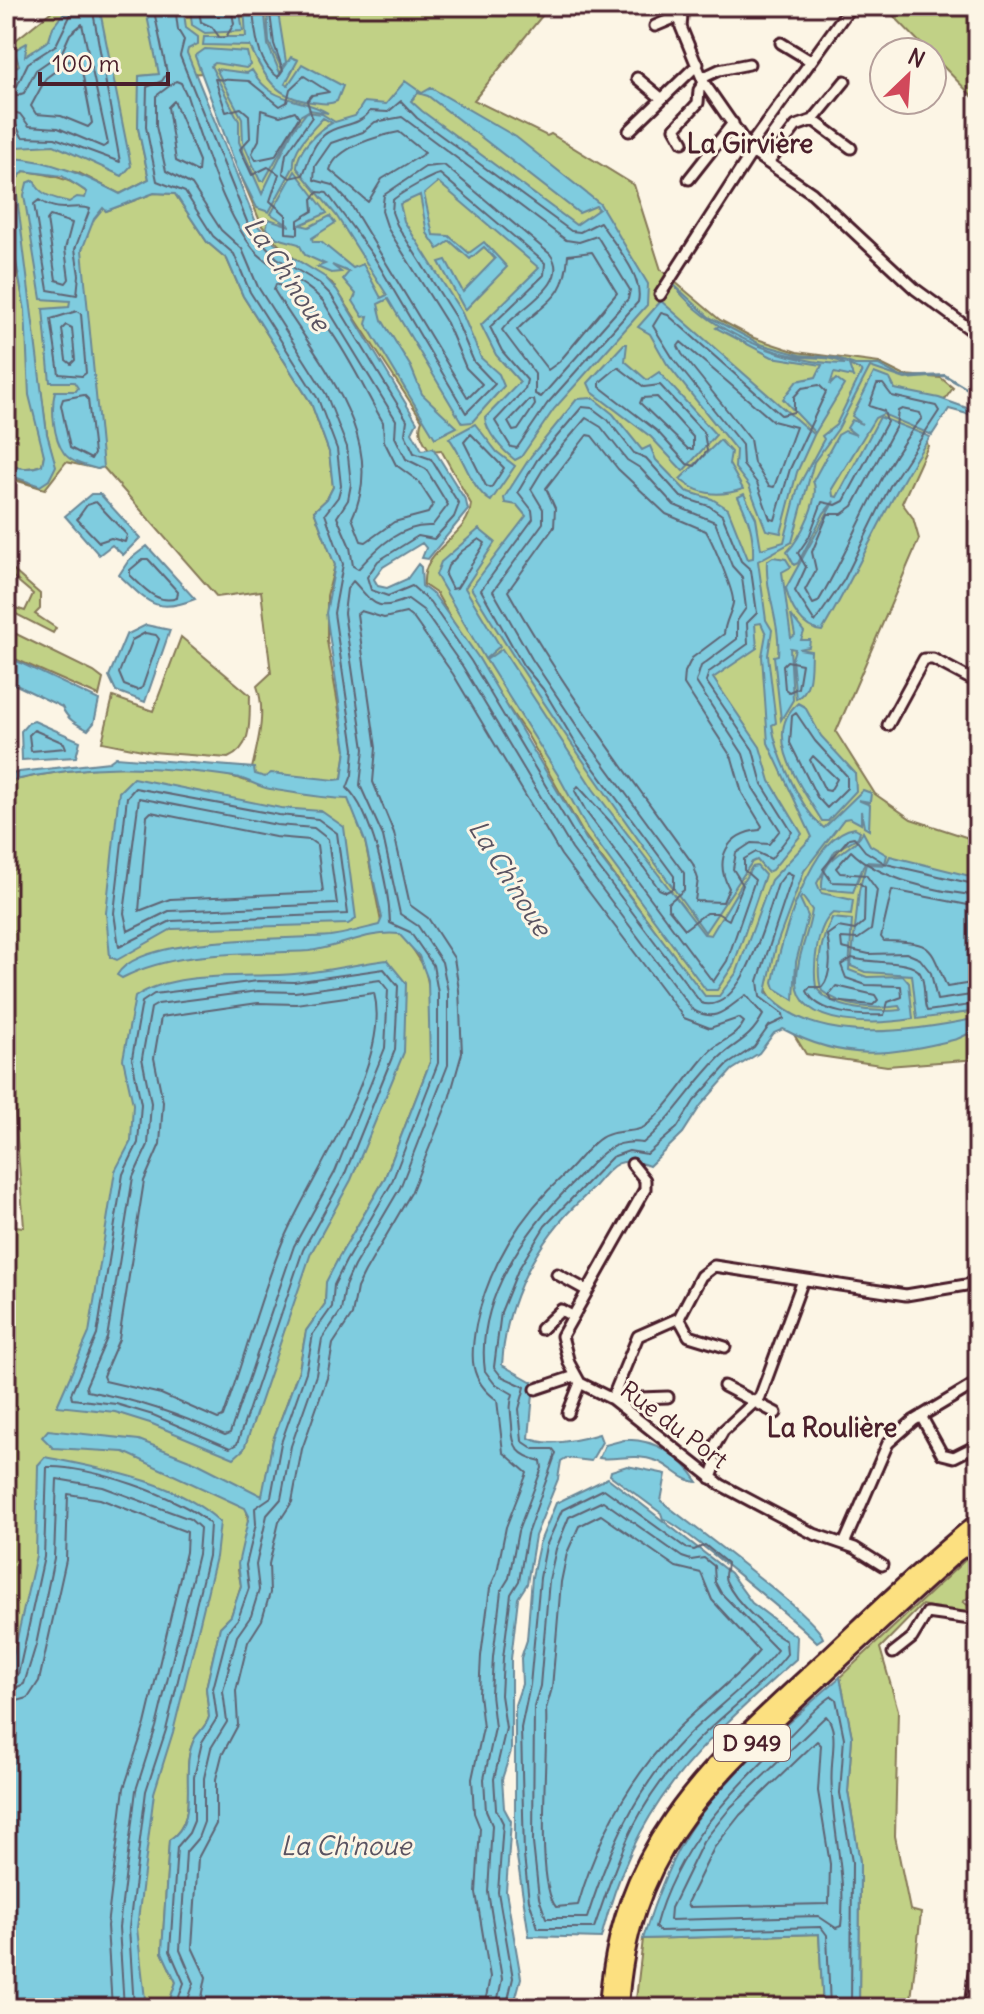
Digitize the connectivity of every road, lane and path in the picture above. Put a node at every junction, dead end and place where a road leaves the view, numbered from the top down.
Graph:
1 (662, 6) edge
2 (683, 6) edge
3 (851, 6) edge
4 (677, 20) junction
5 (655, 26) dead end
6 (781, 43) dead end
7 (809, 60) junction
8 (698, 64) junction
9 (749, 64) dead end
10 (637, 78) dead end
11 (703, 81) junction
12 (845, 81) dead end
13 (661, 98) junction
14 (813, 120) junction
15 (733, 123) junction
16 (629, 131) dead end
17 (683, 142) dead end
18 (851, 148) dead end
19 (751, 149) junction
20 (768, 163) junction
21 (689, 179) dead end
22 (660, 295) dead end
23 (978, 335) edge
24 (978, 683) edge
25 (888, 725) dead end
26 (632, 1164) dead end
27 (557, 1274) dead end
28 (803, 1280) junction
29 (978, 1283) edge
30 (586, 1290) junction
31 (572, 1316) junction
32 (679, 1318) junction
33 (541, 1329) dead end
34 (725, 1347) dead end
35 (578, 1380) junction
36 (978, 1382) edge
37 (724, 1386) dead end
38 (536, 1389) dead end
39 (668, 1397) dead end
40 (612, 1399) junction
41 (754, 1405) junction
42 (568, 1413) dead end
43 (776, 1413) dead end
44 (921, 1416) junction
45 (978, 1445) edge
46 (711, 1478) junction
47 (978, 1521) edge
48 (978, 1538) edge
49 (844, 1544) junction
50 (882, 1565) dead end
51 (978, 1620) edge
52 (893, 1653) dead end
53 (978, 1936) edge
54 (977, 1952) edge
55 (607, 2008) edge
56 (620, 2008) edge
57 (970, 2008) edge

1 - 4 street
2 - 4 street
3 - 7 street
4 - 5 street
4 - 8 street
6 - 7 street
7 - 19 street
8 - 11 street
8 - 13 street
9 - 11 street
10 - 13 street
11 - 15 street
11 - 17 street
12 - 14 street
13 - 16 street
14 - 18 street
14 - 20 street
15 - 19 street
15 - 21 street
19 - 20 street
19 - 22 street
20 - 23 street
24 - 25 street
26 - 30 street
27 - 30 street
28 - 29 street
28 - 32 street
28 - 41 street
30 - 31 street
31 - 33 street
31 - 35 street
32 - 34 street
32 - 40 street
35 - 38 street
35 - 40 street, Rue du Port
35 - 42 street
36 - 44 street
37 - 41 street
39 - 40 street
40 - 46 street, Rue du Port
41 - 43 street
41 - 46 street
44 - 45 street
44 - 49 street
46 - 49 street, Rue du Port
47 - 55 main road, D 949
48 - 56 main road, D 949
49 - 50 street, Rue du Port
51 - 52 street
53 - 54 street
54 - 57 street

